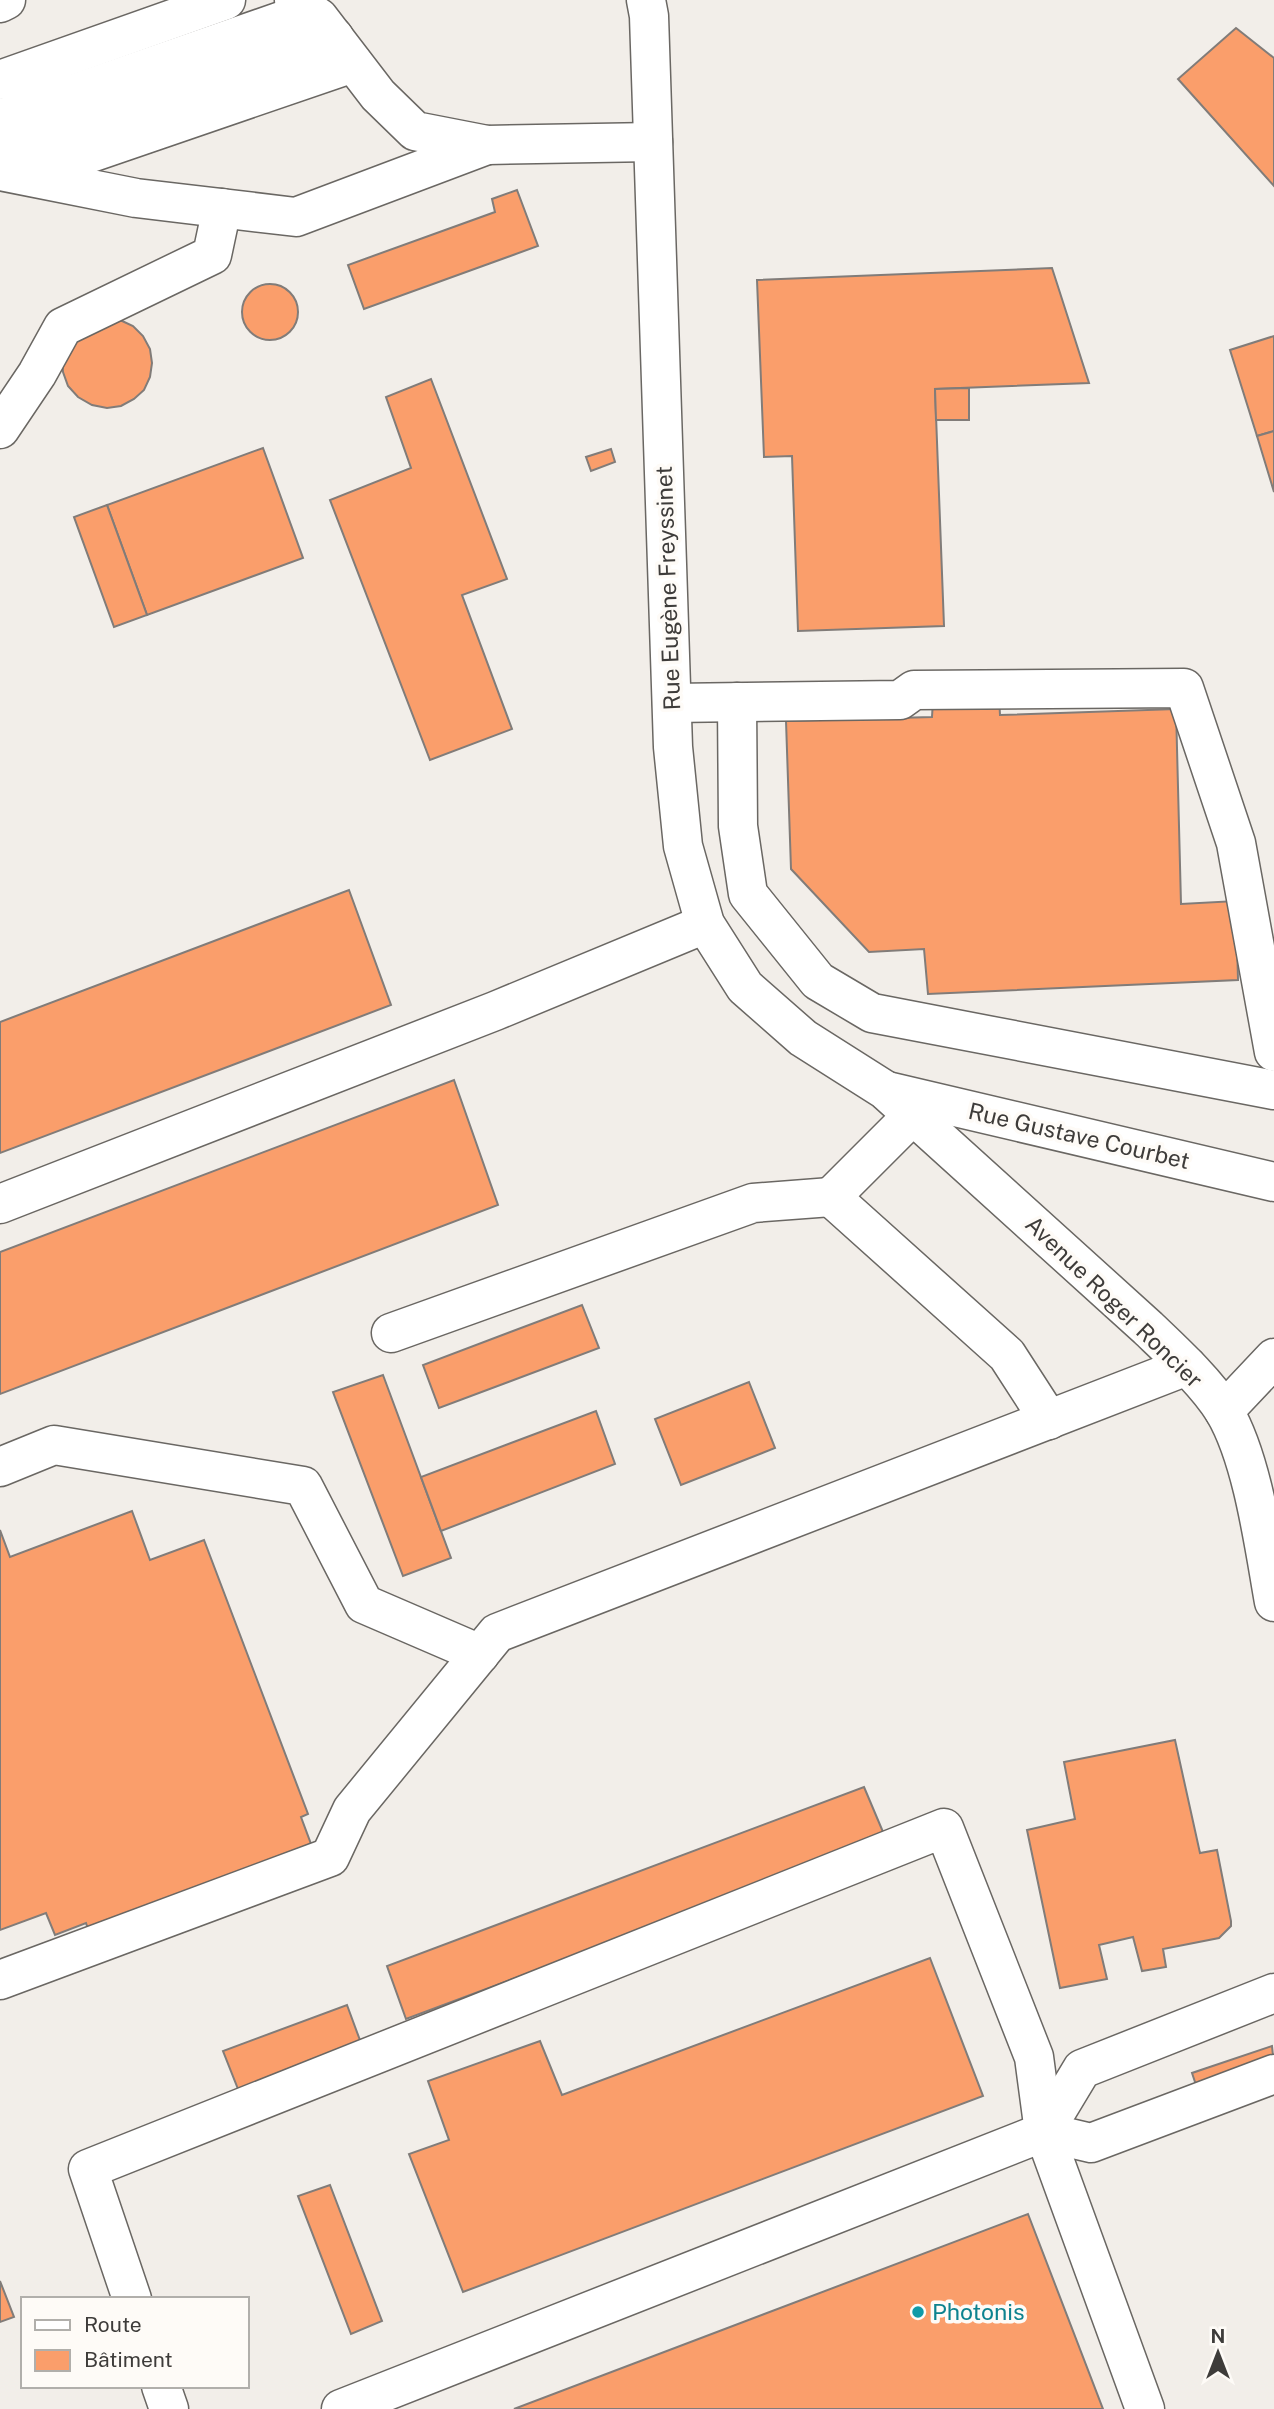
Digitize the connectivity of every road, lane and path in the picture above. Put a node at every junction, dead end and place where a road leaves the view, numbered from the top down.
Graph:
1 (6, 0) edge
2 (226, 0) edge
3 (646, 0) edge
4 (0, 3) edge
5 (323, 28) edge
6 (0, 80) edge
7 (0, 119) edge
8 (653, 142) junction
9 (487, 145) junction
10 (0, 146) edge
11 (0, 170) edge
12 (222, 208) junction
13 (0, 429) edge
14 (737, 702) junction
15 (672, 704) junction
16 (705, 924) junction
17 (1274, 1052) edge
18 (1274, 1090) edge
19 (898, 1103) junction
20 (1274, 1182) edge
21 (831, 1196) junction
22 (0, 1204) edge
23 (391, 1333) dead end
24 (1274, 1358) edge
25 (1187, 1366) junction
26 (1224, 1411) junction
27 (1049, 1420) junction
28 (0, 1466) edge
29 (1274, 1602) edge
30 (480, 1654) junction
31 (0, 1980) edge
32 (1274, 1993) edge
33 (1274, 2074) edge
34 (1044, 2133) junction
35 (131, 2297) edge
36 (162, 2388) edge
37 (169, 2409) edge
38 (341, 2409) edge
39 (1145, 2409) edge

1 - 4 street
2 - 6 street
3 - 8 street, Rue Eugène Freyssinet
5 - 7 street
5 - 9 street
5 - 10 street
5 - 11 street
8 - 9 street
8 - 15 street, Rue Eugène Freyssinet
9 - 12 street
11 - 12 street
12 - 13 street
14 - 15 street
14 - 17 street
14 - 18 street
15 - 16 street, Rue Eugène Freyssinet
16 - 19 street, Rue Eugène Freyssinet
16 - 22 street
19 - 20 street, Rue Gustave Courbet
19 - 21 street
19 - 25 street, Avenue Roger Roncier
21 - 23 street
21 - 27 street
24 - 26 street
25 - 26 street, Avenue Roger Roncier
25 - 27 street
26 - 29 street, Avenue Roger Roncier
27 - 30 street
28 - 30 street
30 - 31 street
32 - 34 street
33 - 34 street
34 - 35 street
34 - 38 street
34 - 39 street
36 - 37 street

